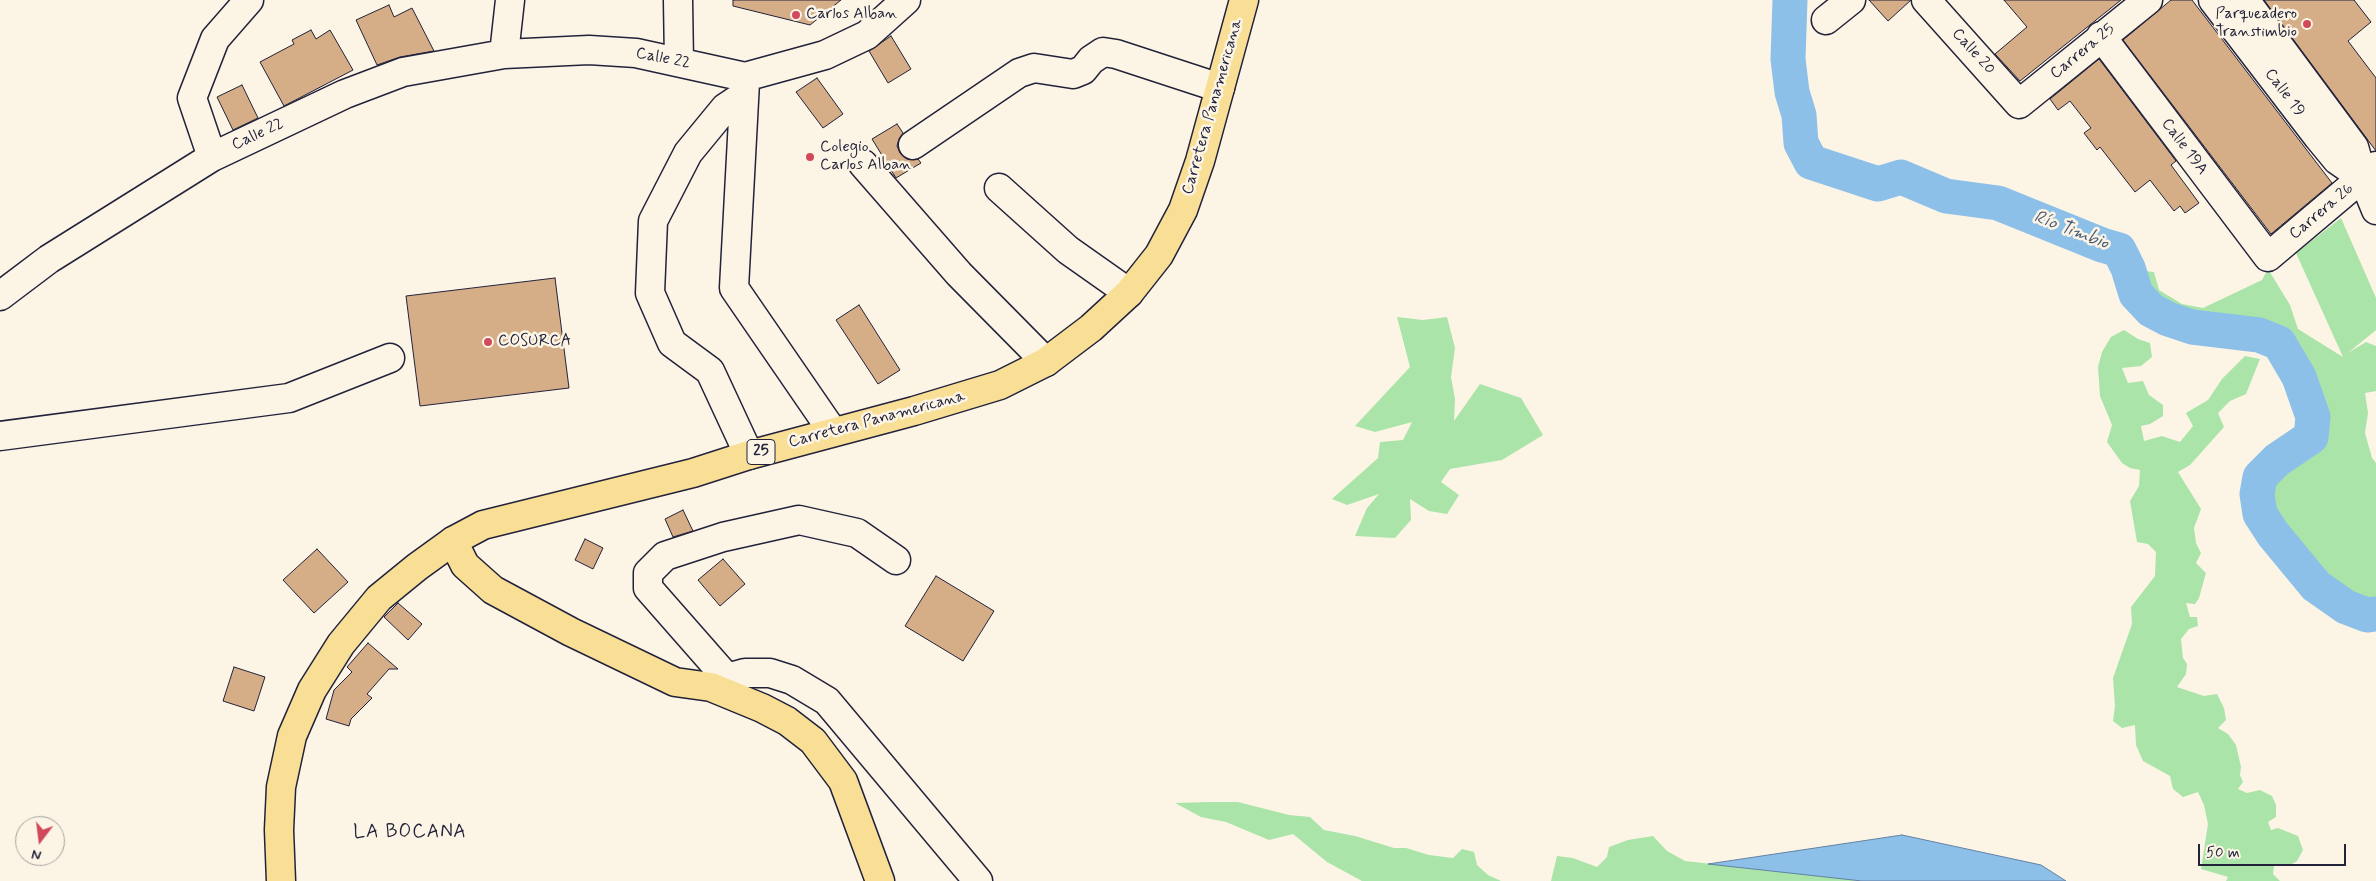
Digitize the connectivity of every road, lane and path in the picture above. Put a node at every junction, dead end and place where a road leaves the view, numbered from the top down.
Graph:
1 (249, 0) edge
2 (510, 0) edge
3 (678, 0) edge
4 (906, 0) edge
5 (1244, 0) edge
6 (1851, 0) edge
7 (1926, 0) edge
8 (2148, 0) edge
9 (2213, 0) edge
10 (2245, 0) edge
11 (1826, 20) dead end
12 (2101, 36) junction
13 (504, 54) junction
14 (679, 62) junction
15 (744, 86) junction
16 (1220, 88) junction
17 (2019, 104) joint
18 (913, 145) dead end
19 (212, 157) junction
20 (863, 164) dead end
21 (2370, 172) edge
22 (999, 188) dead end
23 (2376, 210) edge
24 (2268, 258) joint
25 (1129, 293) junction
26 (0, 296) edge
27 (390, 358) dead end
28 (1046, 362) junction
29 (833, 432) junction
30 (0, 436) edge
31 (749, 455) junction
32 (453, 541) junction
33 (896, 560) dead end
34 (719, 683) junction
35 (281, 881) edge
36 (880, 881) edge
37 (978, 881) edge

1 - 19 street
2 - 13 street
3 - 14 street
4 - 15 street
5 - 16 main road, Carretera Panamericana / 25
6 - 11 street
7 - 17 street, Calle 20
8 - 12 street, Carrera 25
9 - 21 street, Calle 19
10 - 21 street, Calle 19
12 - 17 street, Carrera 25
12 - 24 street, Calle 19A
13 - 14 street, Calle 22
13 - 19 street, Calle 22
14 - 15 street, Calle 22
15 - 29 street
15 - 31 street
16 - 18 street
16 - 25 main road, Carretera Panamericana / 25
19 - 26 street, Calle 22
20 - 28 street
21 - 23 street, Calle 19
21 - 24 street, Carrera 26
22 - 25 street
25 - 28 main road, Carretera Panamericana / 25
27 - 30 street
28 - 29 main road, Carretera Panamericana / 25
29 - 31 main road, Carretera Panamericana / 25
31 - 32 main road, Carretera Panamericana / 25
32 - 34 main road
32 - 35 main road, Carretera Panamericana / 25
33 - 34 street
34 - 36 main road
34 - 37 street

